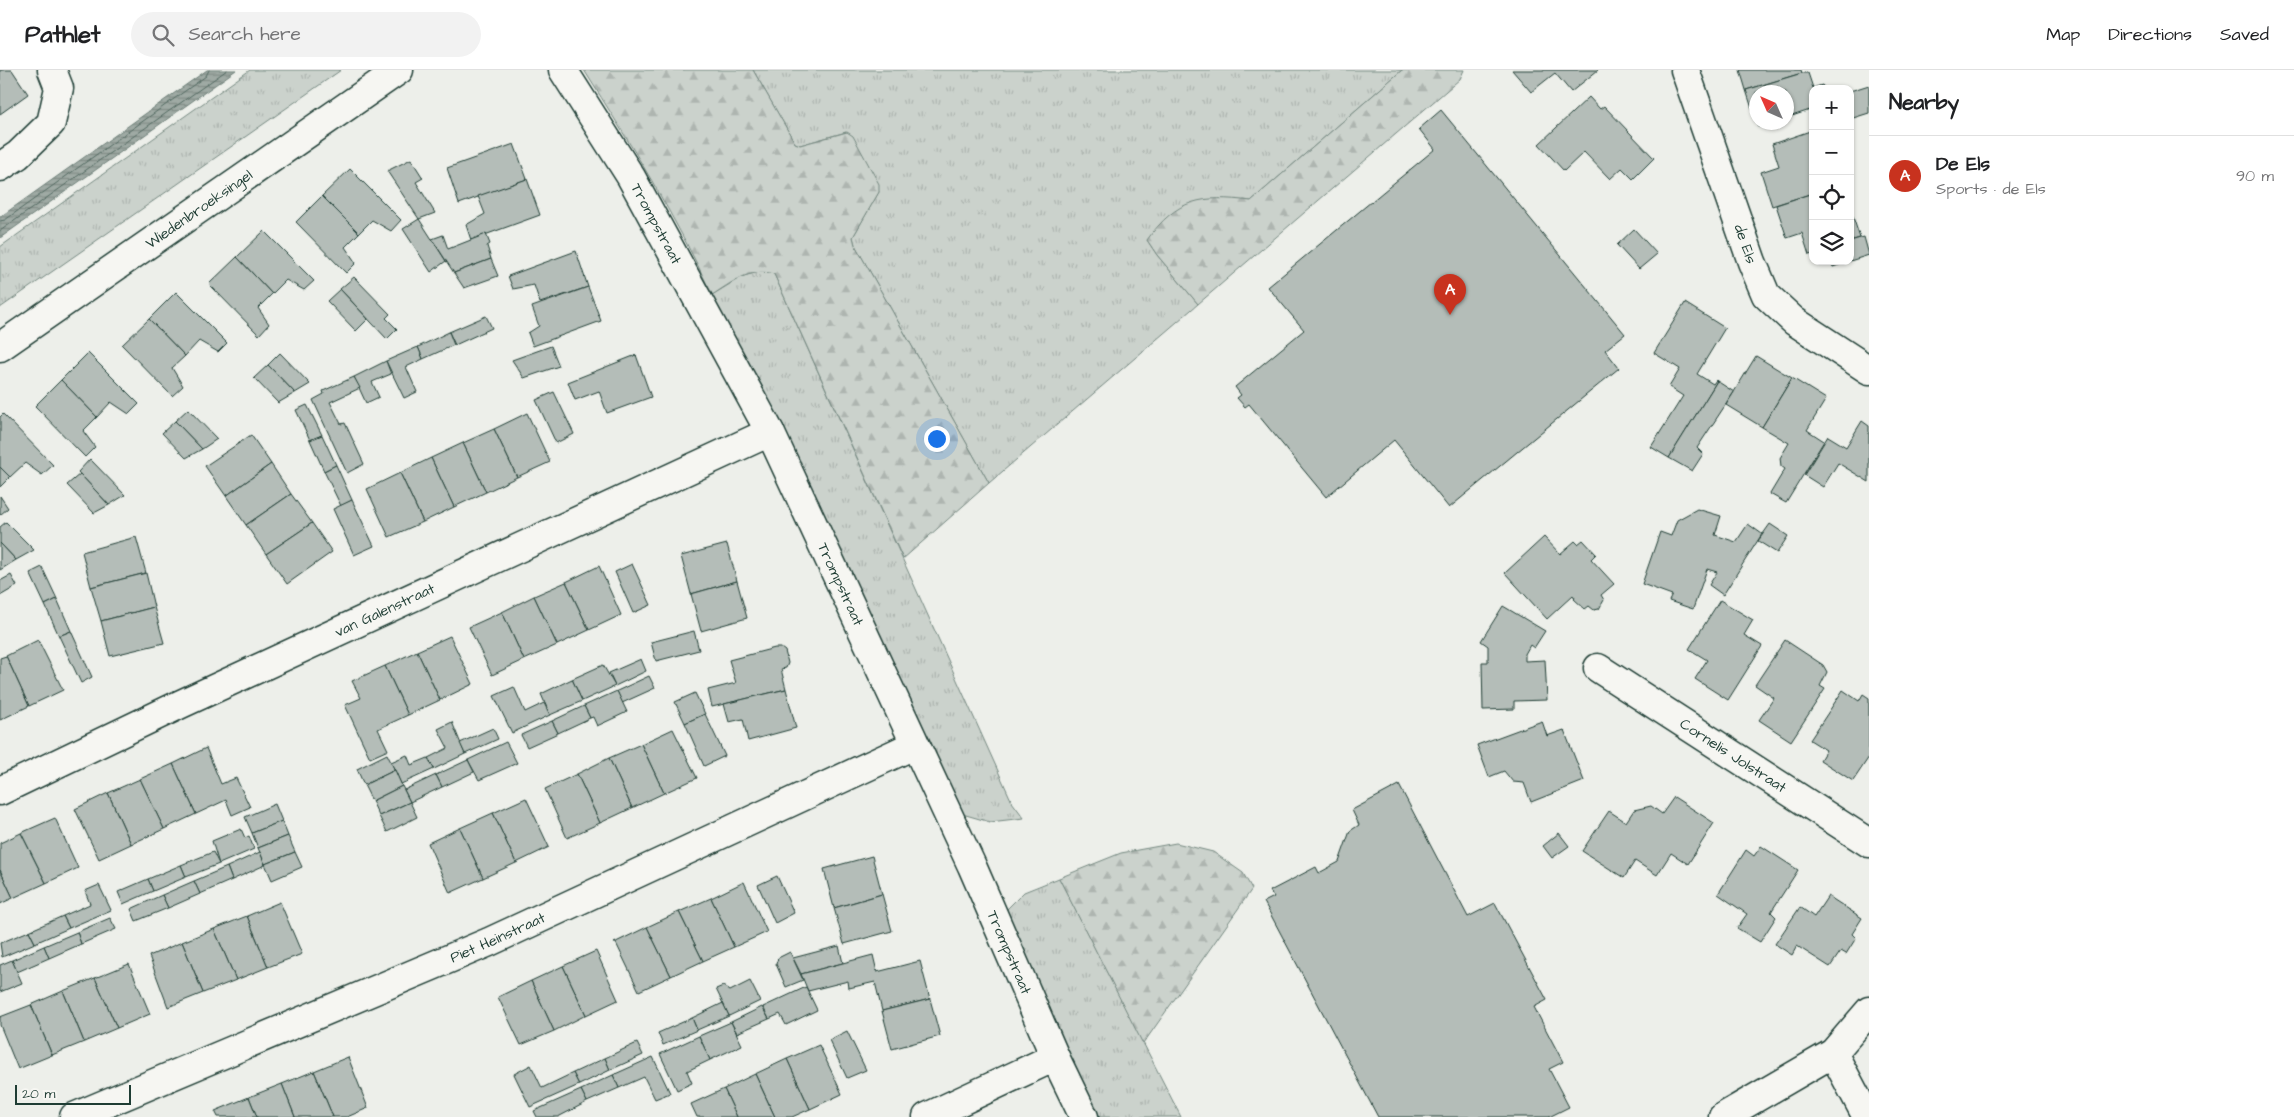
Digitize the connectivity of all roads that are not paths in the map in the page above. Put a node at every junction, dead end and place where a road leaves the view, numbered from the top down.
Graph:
1 (52, 70) edge
2 (399, 70) edge
3 (563, 70) edge
4 (1685, 70) edge
5 (0, 167) edge
6 (0, 347) edge
7 (1869, 370) edge
8 (770, 432) junction
9 (1598, 668) dead end
10 (914, 745) junction
11 (0, 791) edge
12 (1869, 843) edge
13 (1869, 1011) edge
14 (1833, 1053) junction
15 (1055, 1057) junction
16 (74, 1117) edge
17 (927, 1117) edge
18 (1084, 1117) edge
19 (1723, 1117) edge
20 (1867, 1117) edge

1 - 5 street
2 - 6 street, Wiedenbroeksingel
3 - 8 street, Trompstraat
4 - 7 street, de Els
8 - 10 street, Trompstraat
8 - 11 street, van Galenstraat
9 - 12 street, Cornelis Jolstraat
10 - 15 street, Trompstraat
10 - 16 street, Piet Heinstraat
13 - 14 street
14 - 19 street
14 - 20 street
15 - 17 street
15 - 18 street, Trompstraat

